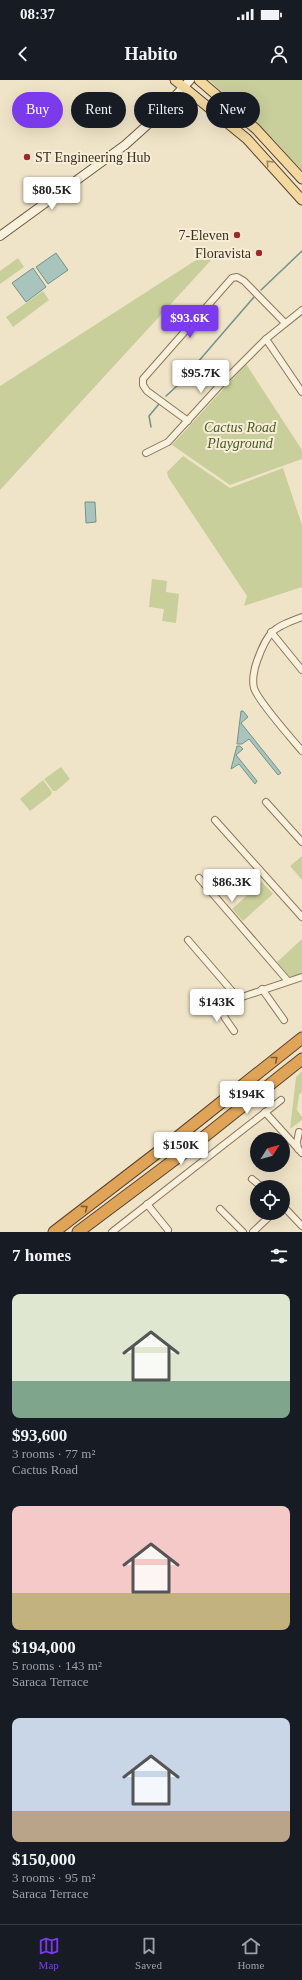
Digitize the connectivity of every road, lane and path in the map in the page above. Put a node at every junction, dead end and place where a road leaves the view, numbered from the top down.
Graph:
1 (175, 80) edge
2 (199, 80) edge
3 (187, 83) edge
4 (302, 179) edge
5 (302, 200) edge
6 (0, 236) edge
7 (302, 310) edge
8 (285, 323) junction
9 (266, 340) junction
10 (302, 392) edge
11 (188, 421) junction
12 (146, 453) dead end
13 (302, 618) edge
14 (271, 632) junction
15 (302, 670) edge
16 (302, 752) edge
17 (266, 802) dead end
18 (215, 820) dead end
19 (302, 842) edge
20 (199, 878) dead end
21 (302, 917) edge
22 (188, 940) dead end
23 (302, 976) edge
24 (288, 981) junction
25 (262, 989) junction
26 (238, 998) junction
27 (219, 1004) junction
28 (203, 1010) dead end
29 (284, 1020) dead end
30 (234, 1031) dead end
31 (302, 1038) edge
32 (302, 1059) edge
33 (281, 1100) dead end
34 (265, 1112) junction
35 (300, 1131) edge
36 (281, 1132) edge
37 (290, 1138) edge
38 (290, 1142) edge
39 (300, 1151) edge
40 (147, 1204) junction
41 (220, 1209) dead end
42 (290, 1213) edge
43 (266, 1220) edge
44 (302, 1226) edge
45 (168, 1230) dead end
46 (54, 1232) edge
47 (78, 1232) edge
48 (112, 1232) edge
49 (243, 1232) edge
50 (253, 1232) edge

1 - 3 main road
2 - 4 main road
5 -> 3 main road
3 - 6 street
7 - 8 street
8 - 9 street
8 - 11 street
9 - 10 street
9 - 11 street
11 - 12 street
13 - 14 street
14 - 15 street
14 - 16 street
17 - 19 street
18 - 21 street
20 - 24 street
22 - 26 street
23 - 24 street
24 - 25 street
25 - 26 street
25 - 29 street
26 - 27 street
27 - 28 street
27 - 30 street
46 -> 31 highway
32 - 47 highway
33 - 34 street
34 - 36 street
34 - 40 street
35 - 37 street
35 - 39 street
38 - 39 street
40 - 45 street
40 - 48 street
41 - 49 street
42 - 44 street
43 - 50 street

